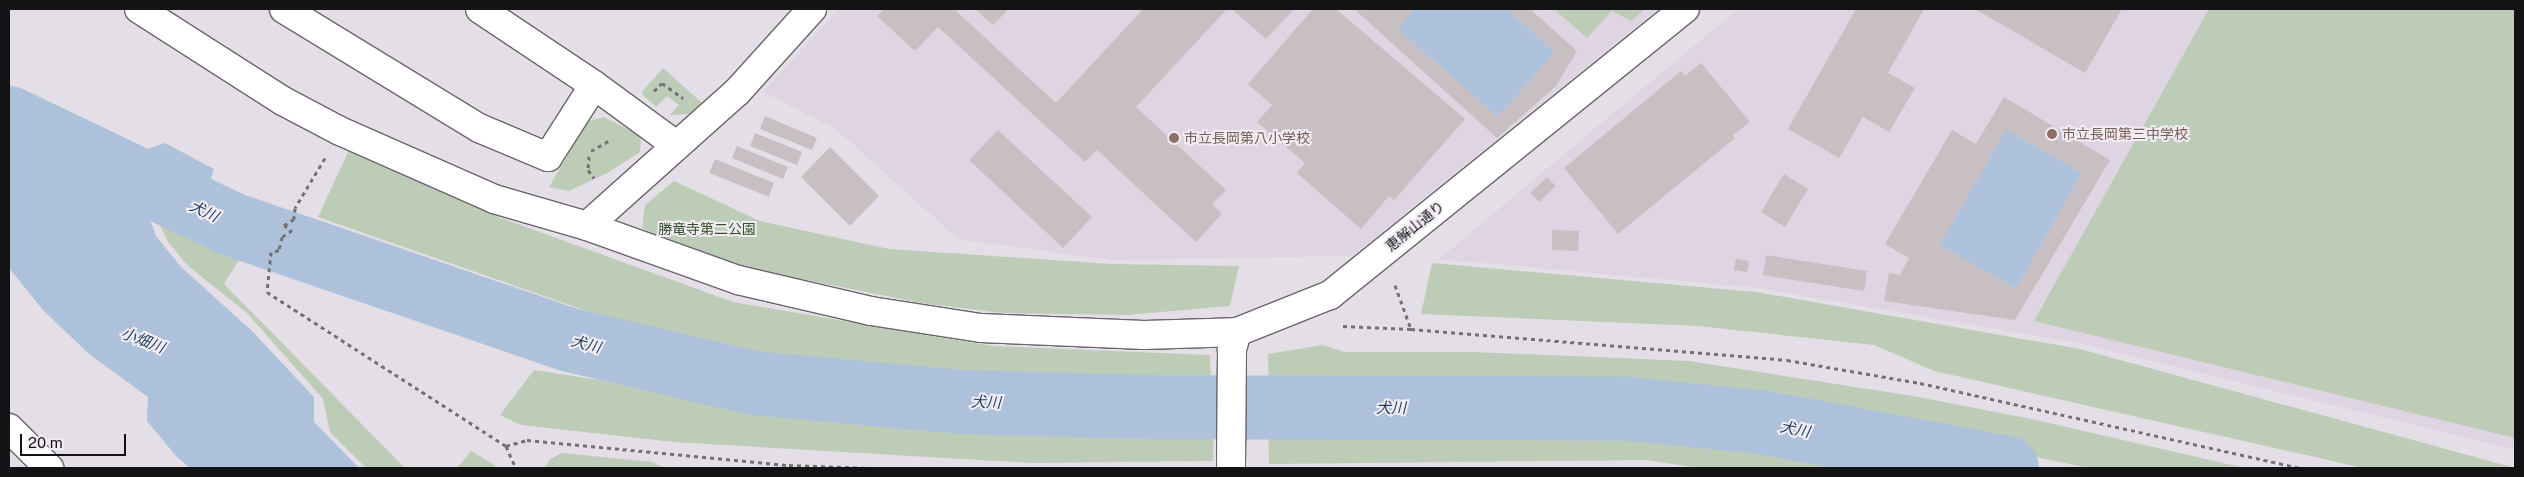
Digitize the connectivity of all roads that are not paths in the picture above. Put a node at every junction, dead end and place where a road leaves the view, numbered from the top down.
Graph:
1 (140, 9) edge
2 (284, 9) edge
3 (480, 9) edge
4 (812, 9) edge
5 (1685, 9) edge
6 (594, 85) junction
7 (676, 145) junction
8 (587, 226) junction
9 (1234, 341) junction
10 (9, 428) edge
11 (1232, 462) edge
12 (49, 468) edge

1 - 8 street
2 - 6 street
3 - 6 street
4 - 7 street
5 - 9 street, 恵解山通り
6 - 7 street
7 - 8 street
8 - 9 street
9 - 11 street
10 - 12 street

